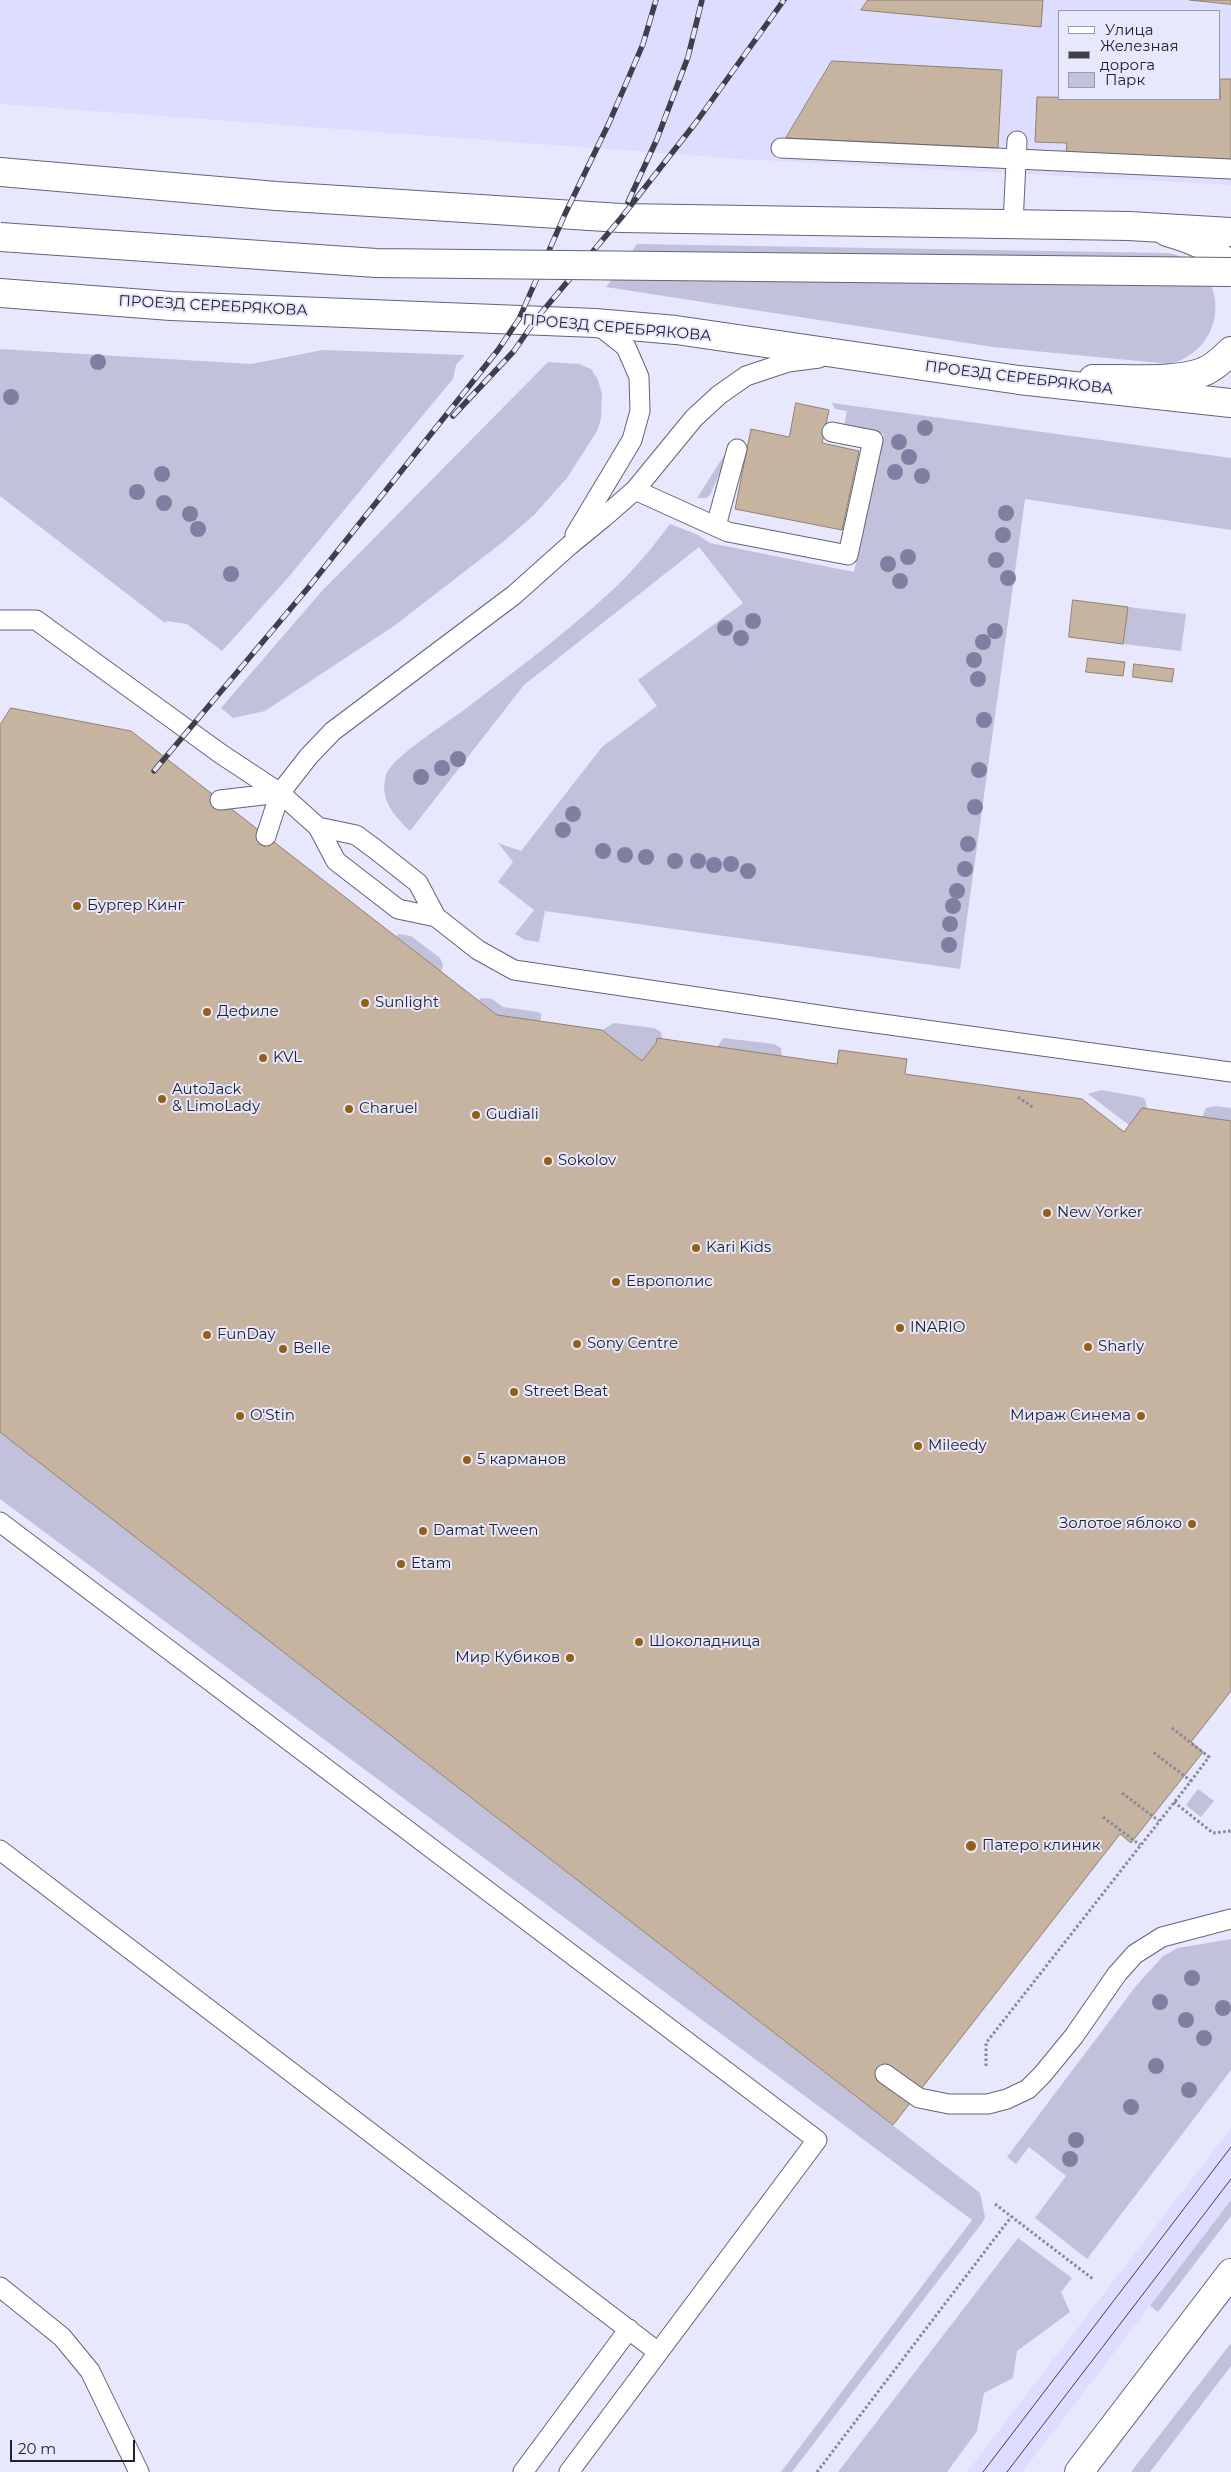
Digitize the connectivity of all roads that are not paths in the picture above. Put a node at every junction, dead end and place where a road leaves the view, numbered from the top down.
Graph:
1 (1017, 141) dead end
2 (781, 148) dead end
3 (1016, 160) junction
4 (1231, 169) edge
5 (0, 172) edge
6 (1013, 224) junction
7 (1129, 226) junction
8 (1231, 232) edge
9 (0, 236) edge
10 (1231, 270) edge
11 (0, 293) edge
12 (595, 322) junction
13 (1231, 351) edge
14 (840, 354) junction
15 (1019, 380) junction
16 (1231, 403) edge
17 (832, 432) dead end
18 (737, 449) dead end
19 (635, 490) junction
20 (716, 526) junction
21 (570, 545) junction
22 (0, 620) edge
23 (280, 793) junction
24 (220, 800) dead end
25 (318, 827) junction
26 (266, 836) dead end
27 (436, 918) junction
28 (1231, 1072) edge
29 (0, 1522) edge
30 (0, 1850) edge
31 (1231, 1919) edge
32 (885, 2074) dead end
33 (1231, 2273) edge
34 (0, 2287) edge
35 (629, 2329) junction
36 (658, 2352) junction
37 (139, 2472) edge
38 (523, 2472) edge
39 (569, 2472) edge
40 (1079, 2472) edge

1 - 3 lane
2 - 3 lane
3 - 4 lane
3 - 6 lane
5 - 6 main road
6 - 7 main road
7 - 8 main road
7 - 10 main road
9 - 10 main road, bridge
11 - 12 main road, ПРОЕЗД СЕРЕБРЯКОВА
12 - 14 main road, ПРОЕЗД СЕРЕБРЯКОВА
12 - 21 lane
13 - 15 main road
14 - 15 main road, ПРОЕЗД СЕРЕБРЯКОВА
14 - 19 lane
15 - 16 main road, ПРОЕЗД СЕРЕБРЯКОВА
17 - 20 lane
18 - 20 lane
19 - 20 lane
19 - 21 lane
21 - 23 lane
22 - 23 lane
23 - 24 lane
23 - 25 lane
23 - 26 lane
25 - 27 lane
25 - 27 lane
27 - 28 lane
29 - 36 lane
30 - 35 lane
31 - 32 lane
33 - 40 main road
34 - 37 lane
35 - 36 lane
35 - 38 lane
36 - 39 lane

